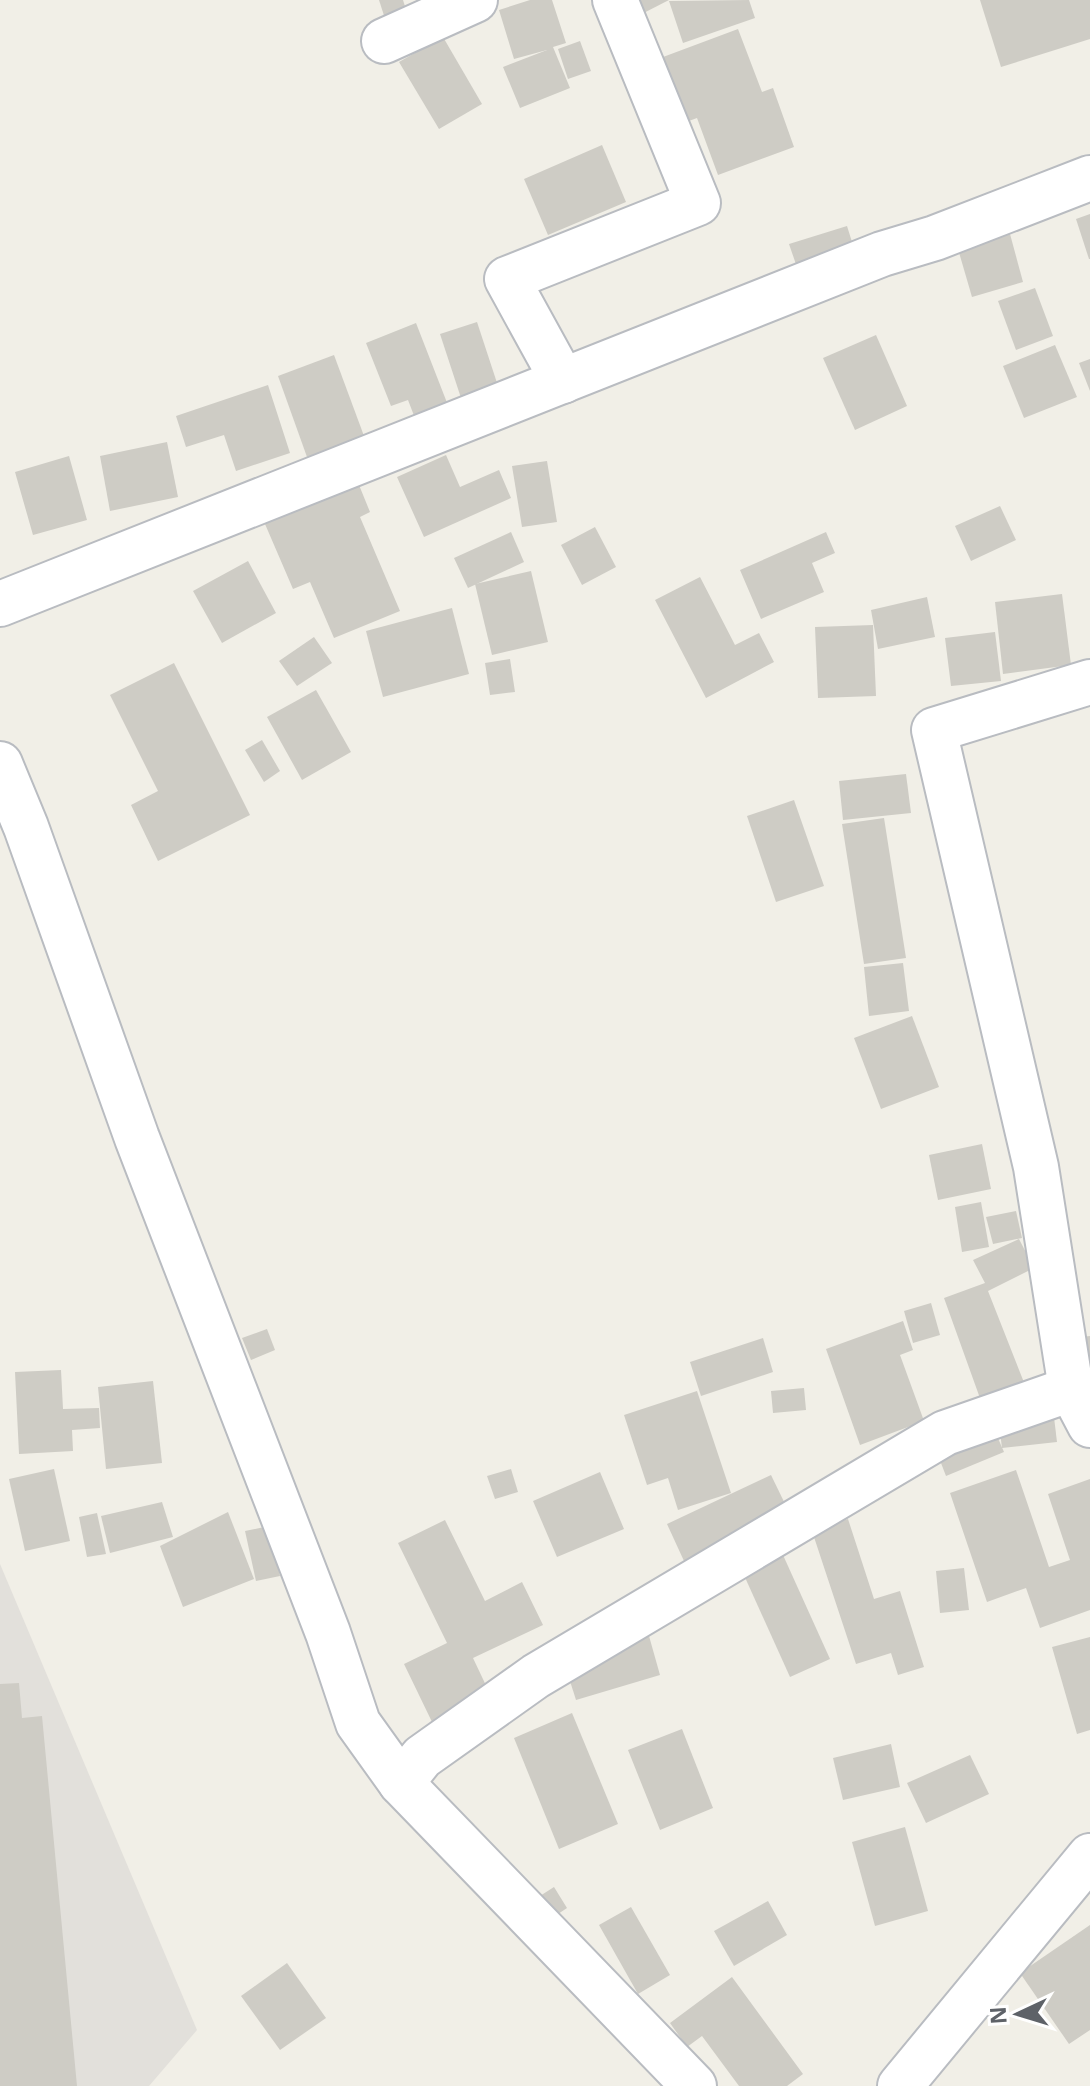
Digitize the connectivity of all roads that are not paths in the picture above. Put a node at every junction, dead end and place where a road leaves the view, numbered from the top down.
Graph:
1 (475, 0) edge
2 (615, 0) edge
3 (384, 41) dead end
4 (1090, 178) edge
5 (563, 381) junction
6 (0, 604) edge
7 (1090, 682) edge
8 (0, 764) edge
9 (1081, 1407) edge
10 (401, 1783) junction
11 (1090, 1856) edge
12 (694, 2086) edge
13 (900, 2086) edge

1 - 3 street
2 - 5 street
4 - 5 street
5 - 6 street
7 - 9 street
8 - 10 street
9 - 10 street
10 - 12 street
11 - 13 street

